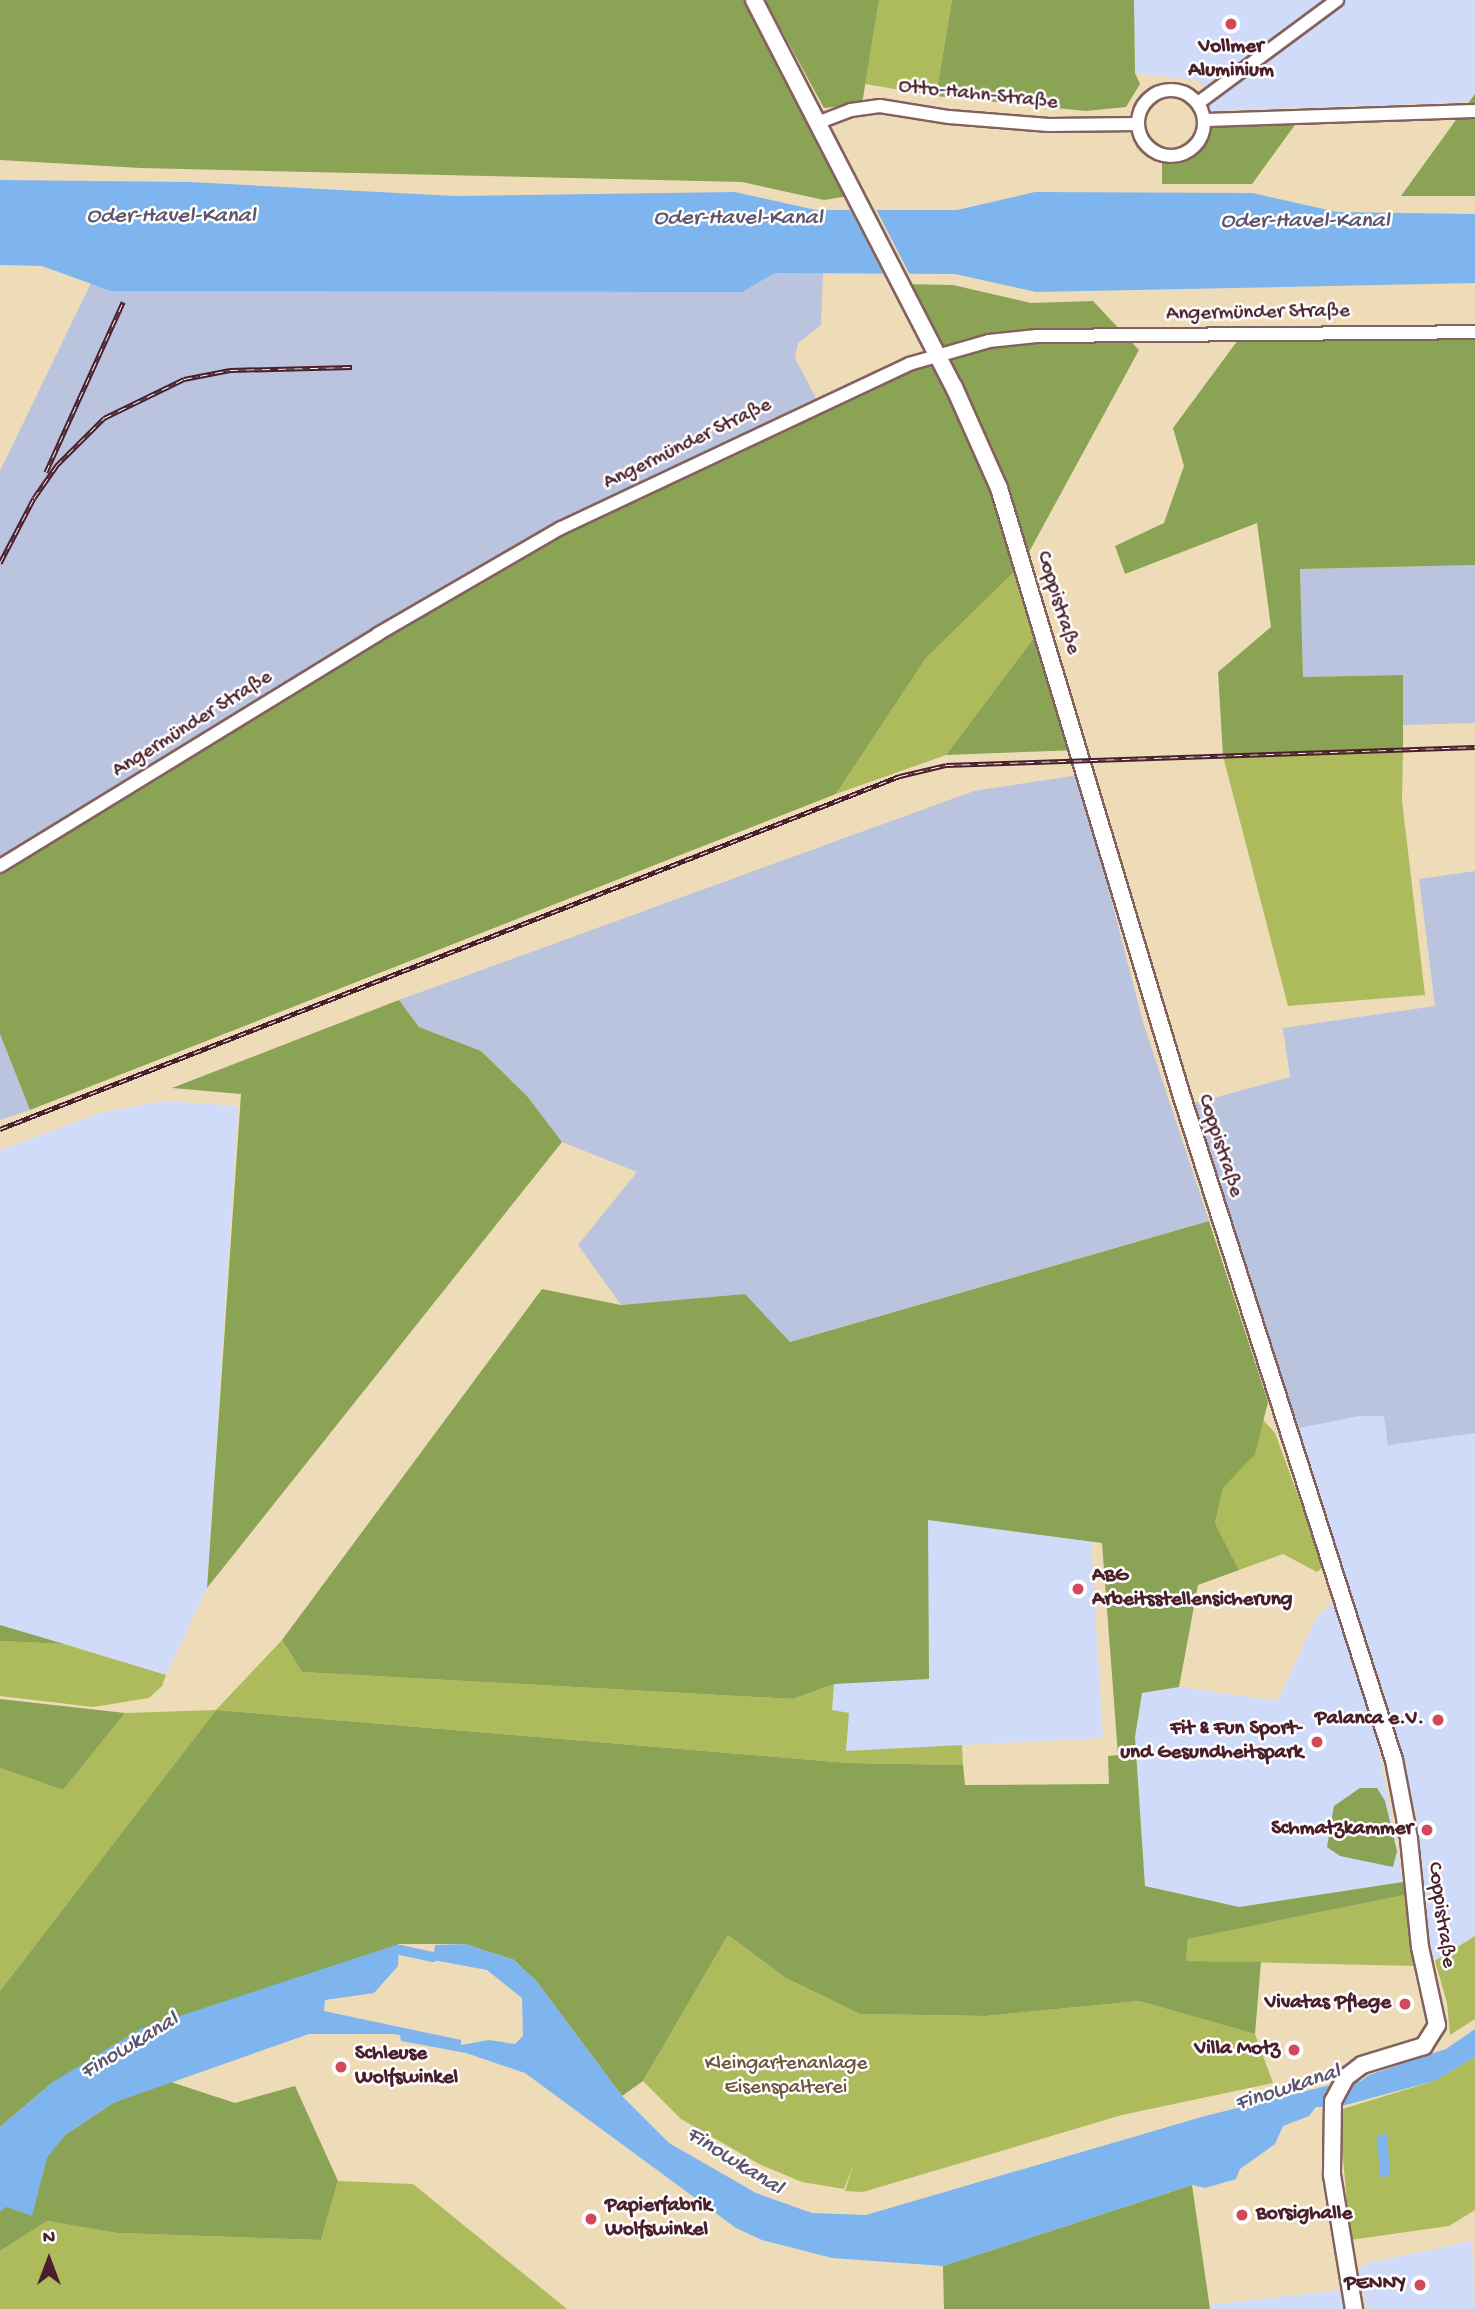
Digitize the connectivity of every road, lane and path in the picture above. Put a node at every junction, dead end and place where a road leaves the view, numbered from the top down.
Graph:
1 (754, 0) edge
2 (1337, 0) edge
3 (1198, 103) junction
4 (1475, 110) edge
5 (1205, 120) junction
6 (817, 123) junction
7 (1138, 124) junction
8 (1475, 331) edge
9 (937, 355) junction
10 (0, 866) edge
11 (1354, 2309) edge

1 - 6 main road, Coppistraße
2 - 3 street
3 - 5 street
3 - 7 street
4 - 5 street
5 - 7 street
6 - 7 street, Otto-Hahn-Straße
6 - 9 main road, Coppistraße
8 - 9 street, Angermünder Straße
9 - 10 street, Angermünder Straße
9 - 11 main road, Coppistraße

